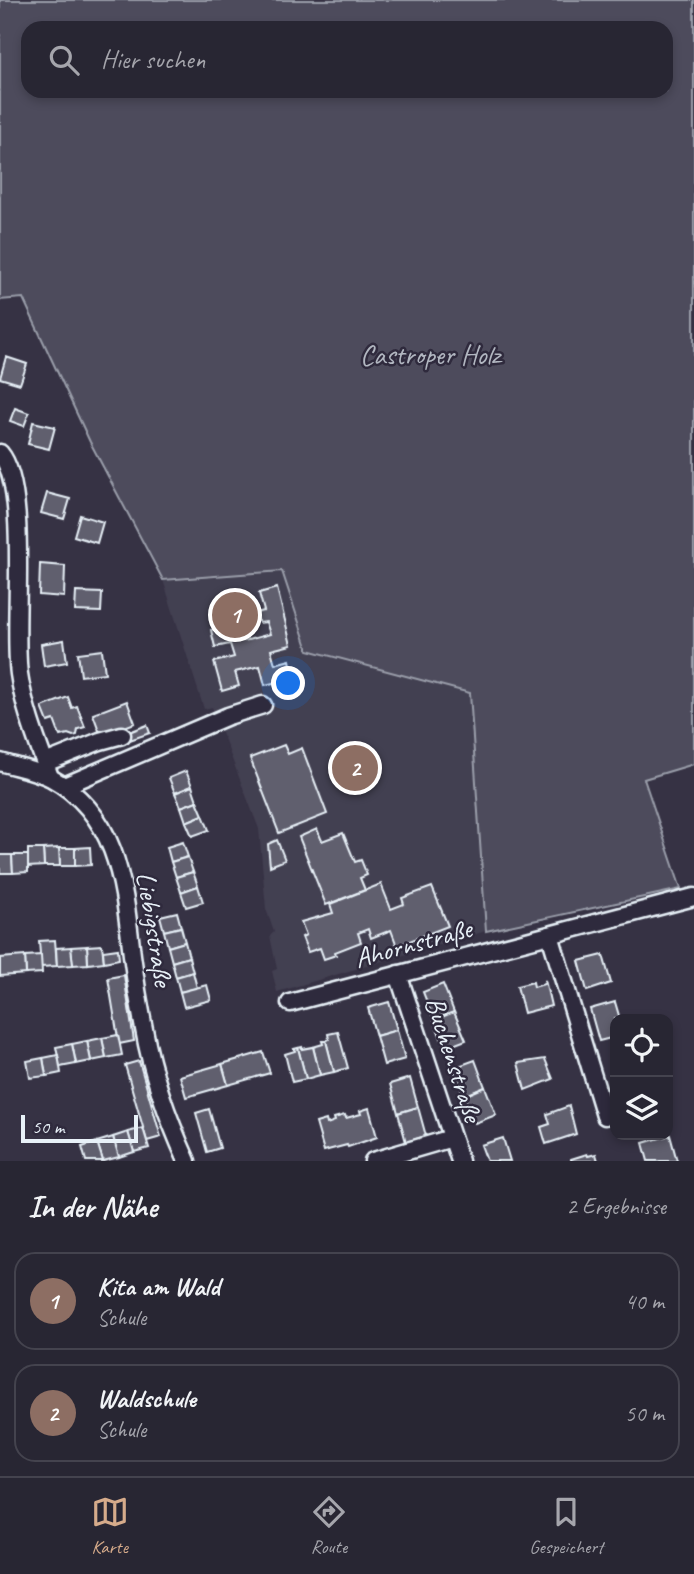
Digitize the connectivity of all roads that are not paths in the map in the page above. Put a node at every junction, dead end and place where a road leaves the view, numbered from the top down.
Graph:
1 (0, 453) edge
2 (263, 705) dead end
3 (122, 735) dead end
4 (0, 762) edge
5 (53, 775) junction
6 (694, 897) edge
7 (550, 934) junction
8 (398, 974) junction
9 (290, 1003) dead end
10 (605, 1116) dead end
11 (452, 1138) junction
12 (187, 1161) edge
13 (373, 1161) edge
14 (460, 1161) edge

1 - 5 street
2 - 5 street
3 - 5 street
4 - 5 street, Liebigstraße
5 - 12 street, Liebigstraße
6 - 7 street, Ahornstraße
7 - 8 street, Ahornstraße
7 - 10 street
8 - 9 street, Ahornstraße
8 - 11 street, Buchenstraße
11 - 13 street
11 - 14 street, Buchenstraße

